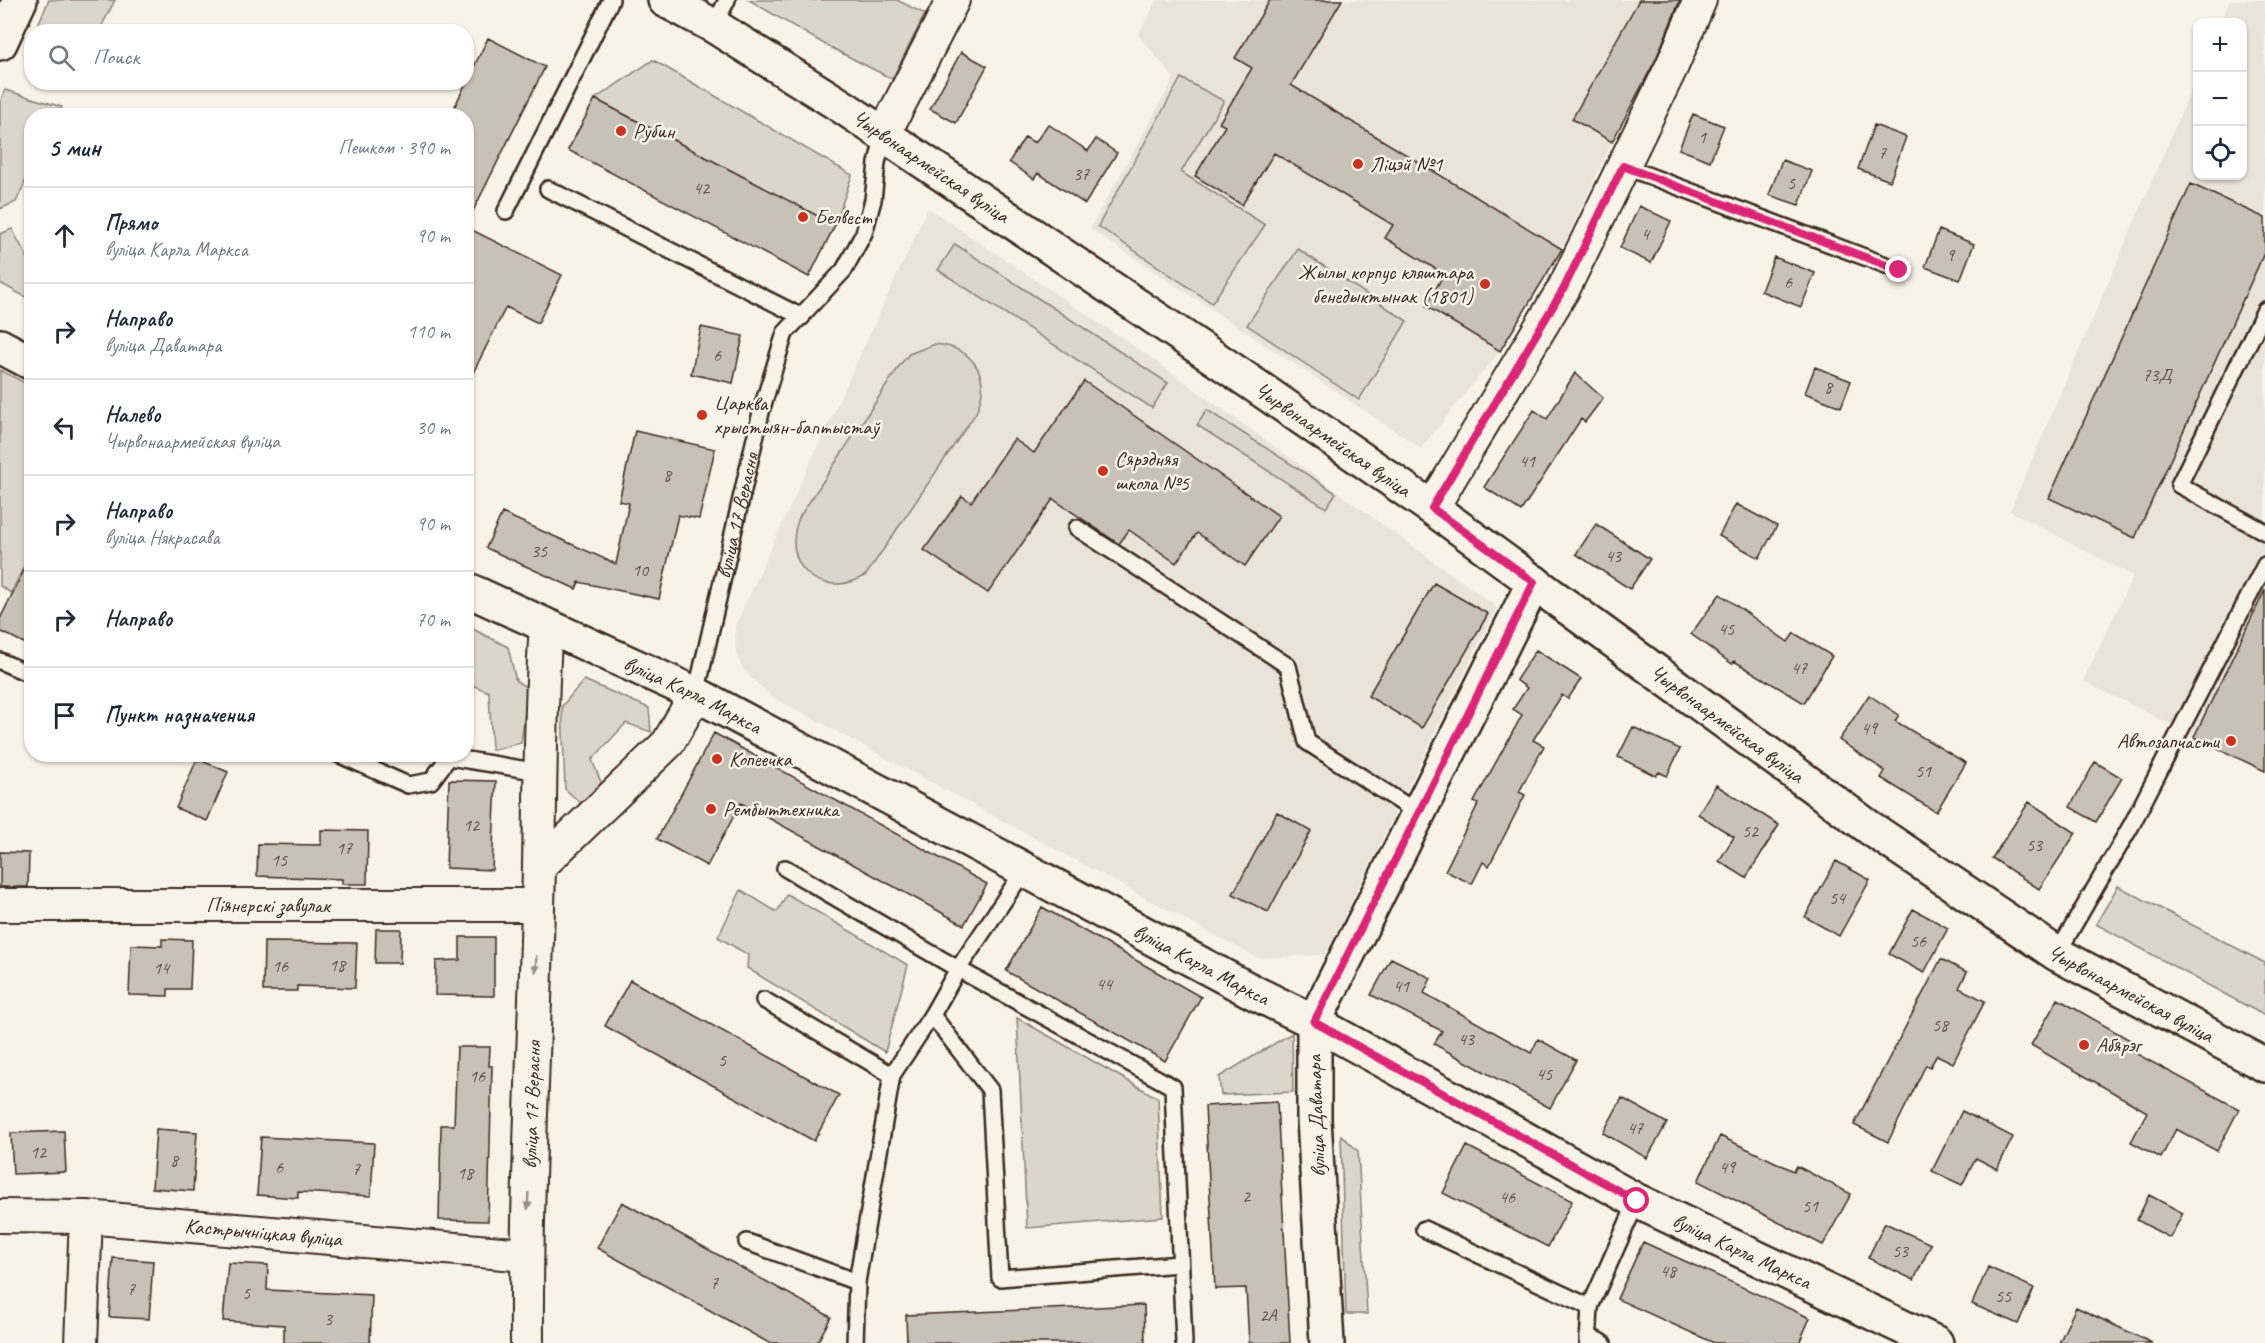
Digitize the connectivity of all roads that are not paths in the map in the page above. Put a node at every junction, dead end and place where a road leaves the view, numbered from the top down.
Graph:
1 (20, 0) edge
2 (611, 0) edge
3 (665, 0) edge
4 (953, 0) edge
5 (1700, 0) edge
6 (721, 13) edge
7 (0, 43) edge
8 (884, 134) junction
9 (1623, 166) junction
10 (548, 189) dead end
11 (506, 210) dead end
12 (1899, 270) dead end
13 (2265, 310) edge
14 (802, 317) junction
15 (0, 346) edge
16 (24, 359) edge
17 (1432, 508) junction
18 (1077, 528) dead end
19 (2265, 532) edge
20 (2265, 565) edge
21 (1534, 582) junction
22 (474, 593) edge
23 (546, 626) junction
24 (0, 661) edge
25 (24, 672) edge
26 (696, 694) junction
27 (474, 761) edge
28 (356, 762) edge
29 (445, 762) edge
30 (540, 772) junction
31 (1418, 813) junction
32 (539, 867) junction
33 (785, 868) dead end
34 (1025, 869) junction
35 (0, 905) edge
36 (538, 905) junction
37 (2058, 954) junction
38 (957, 969) junction
39 (764, 1000) dead end
40 (932, 1015) junction
41 (1314, 1022) junction
42 (2265, 1065) edge
43 (892, 1075) junction
44 (1637, 1201) junction
45 (0, 1216) edge
46 (86, 1216) junction
47 (1424, 1229) dead end
48 (747, 1242) dead end
49 (526, 1255) junction
50 (1180, 1264) junction
51 (857, 1281) junction
52 (1590, 1307) junction
53 (1588, 1339) edge
54 (81, 1343) edge
55 (527, 1343) edge
56 (855, 1343) edge
57 (1185, 1343) edge
58 (1326, 1343) edge
59 (1603, 1343) edge
60 (1936, 1343) edge

1 - 7 street
2 - 11 lane
3 - 6 street, Чырвонаармейская вуліца
4 - 8 street
5 - 9 street
6 - 8 street, Чырвонаармейская вуліца
8 - 14 lane, вуліца 17 Верасня
8 - 17 street, Чырвонаармейская вуліца
9 - 12 lane
9 - 17 street
10 - 14 lane
13 - 19 lane
14 - 26 lane, вуліца 17 Верасня
15 - 16 street
17 - 21 street, Чырвонаармейская вуліца
18 - 31 lane
20 - 37 lane
21 - 31 street, вуліца Даватара
21 - 37 street, Чырвонаармейская вуліца
22 - 23 street, вуліца Карла Маркса
23 - 26 street, вуліца Карла Маркса
23 - 30 street, вуліца 17 Верасня
24 - 25 lane
26 - 32 street, вуліца 17 Верасня
26 - 34 street, вуліца Карла Маркса
27 - 30 lane
28 - 29 lane
30 - 32 street, вуліца 17 Верасня
31 - 41 street, вуліца Даватара
32 - 36 street, вуліца 17 Верасня
33 - 38 lane
34 - 38 lane
34 - 41 street, вуліца Карла Маркса
35 - 36 street, Піянерскі завулак
36 -> 49 street, вуліца 17 Верасня
37 - 42 street, Чырвонаармейская вуліца
38 - 40 lane
38 - 50 lane
39 - 43 lane
40 - 43 lane
40 - 50 lane
41 - 44 street, вуліца Карла Маркса
41 - 58 street, вуліца Даватара
43 - 51 lane
44 - 52 lane
44 - 60 street, вуліца Карла Маркса
45 - 46 street, Кастрычніцкая вуліца
46 - 49 street, Кастрычніцкая вуліца
46 - 54 street
47 - 52 lane
48 - 51 lane
49 - 55 street, вуліца 17 Верасня
50 - 57 lane
51 - 56 lane
52 - 53 lane
53 - 59 lane

